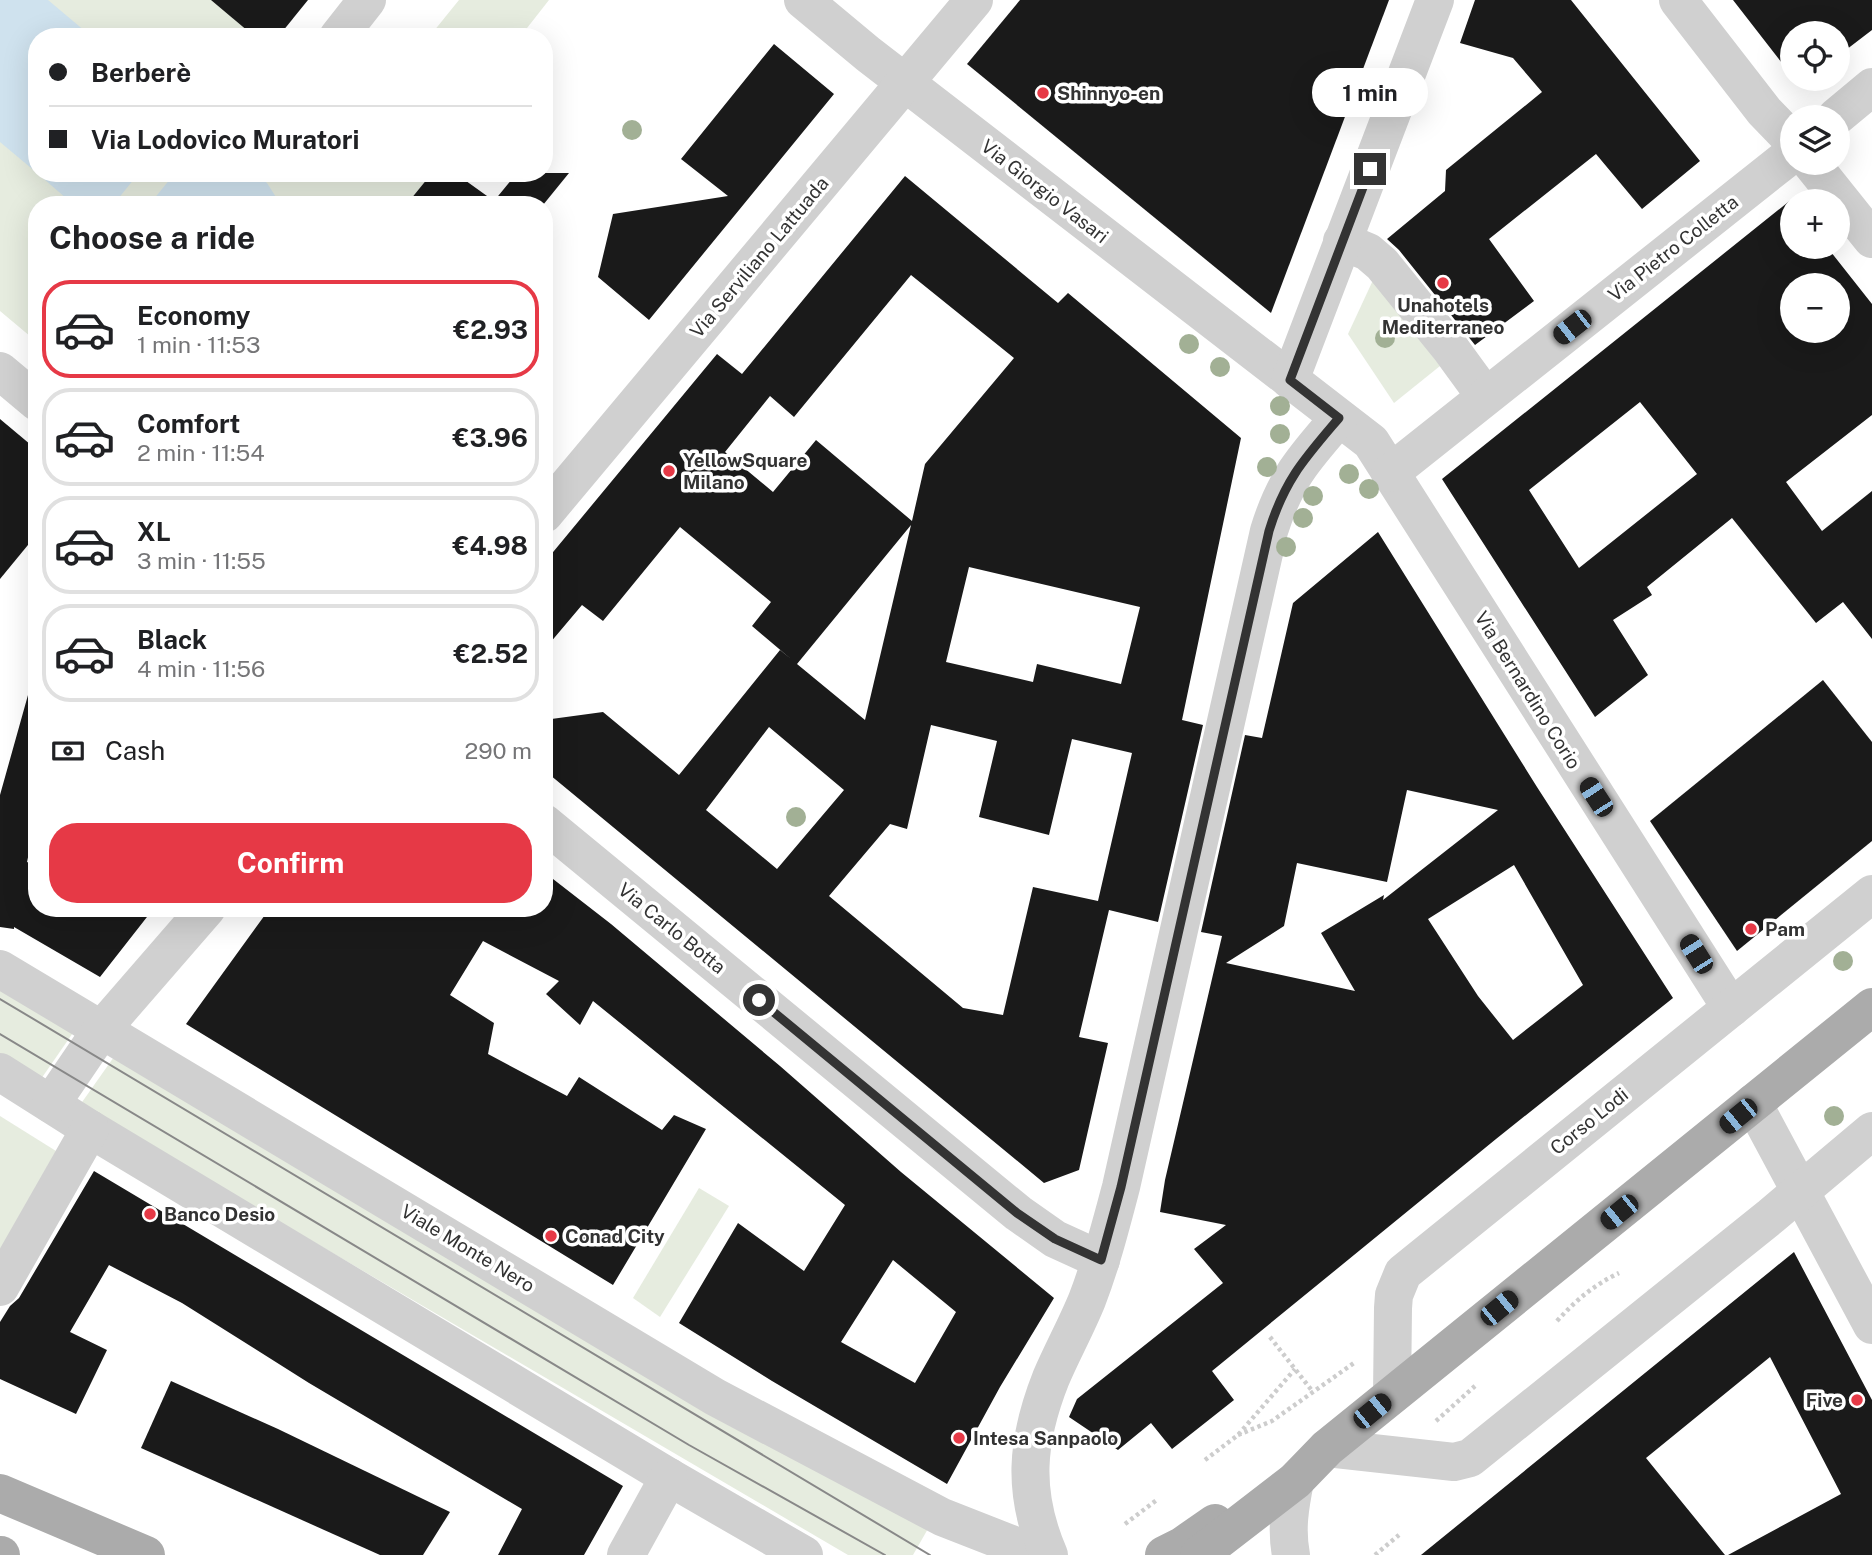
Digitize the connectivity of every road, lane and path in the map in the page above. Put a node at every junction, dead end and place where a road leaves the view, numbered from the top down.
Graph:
1 (367, 0) edge
2 (803, 0) edge
3 (974, 0) edge
4 (1435, 0) edge
5 (1678, 0) edge
6 (345, 28) edge
7 (905, 83) junction
8 (1872, 87) edge
9 (1850, 105) edge
10 (1780, 127) edge
11 (1780, 163) edge
12 (1821, 175) edge
13 (1872, 239) edge
14 (1342, 241) junction
15 (0, 371) edge
16 (1290, 380) junction
17 (28, 394) edge
18 (1485, 396) junction
19 (1339, 418) junction
20 (1380, 458) junction
21 (553, 503) edge
22 (553, 830) edge
23 (1872, 894) edge
24 (199, 917) edge
25 (0, 970) edge
26 (1872, 1007) edge
27 (1731, 1008) junction
28 (102, 1029) junction
29 (0, 1072) edge
30 (1753, 1103) junction
31 (51, 1104) junction
32 (90, 1129) junction
33 (1872, 1131) edge
34 (1802, 1191) junction
35 (1101, 1260) junction
36 (1619, 1273) dead end
37 (0, 1287) edge
38 (1557, 1321) dead end
39 (1872, 1325) edge
40 (1270, 1337) dead end
41 (1358, 1360) dead end
42 (1295, 1369) junction
43 (1475, 1386) dead end
44 (1313, 1392) junction
45 (1392, 1395) junction
46 (1427, 1429) dead end
47 (1238, 1435) junction
48 (1327, 1448) junction
49 (1205, 1460) dead end
50 (669, 1477) junction
51 (1295, 1481) junction
52 (0, 1493) edge
53 (1158, 1499) dead end
54 (1125, 1524) dead end
55 (1399, 1535) dead end
56 (146, 1555) edge
57 (626, 1555) edge
58 (804, 1555) edge
59 (1039, 1555) edge
60 (1049, 1555) edge
61 (1164, 1555) edge
62 (1199, 1555) edge
63 (1291, 1555) edge
64 (1374, 1555) edge

1 - 6 street
2 - 7 street, Via Giorgio Vasari
3 - 7 street, Via Serviliano Lattuada
4 - 14 street
5 - 10 street
7 - 16 street, Via Giorgio Vasari
7 - 21 street, Via Serviliano Lattuada
8 - 9 street
11 - 18 street, Via Pietro Colletta
12 - 13 street
14 - 16 street
14 - 18 street
15 - 17 street
16 - 19 street
18 - 20 street, Via Pietro Colletta
19 - 20 street
19 - 35 street
20 - 27 street, Via Bernardino Corio
22 - 35 street, Via Carlo Botta
23 - 27 street, Corso Lodi
24 - 28 street
25 - 28 street, Viale Monte Nero
26 - 30 main road
27 - 45 street, Corso Lodi
28 - 31 street
28 - 59 street, Viale Monte Nero
29 - 31 street
30 - 34 street
30 - 45 main road
31 - 32 street
32 - 37 street
32 - 50 street
33 - 34 street
34 - 39 street
34 - 48 street
35 - 60 street
36 - 38 path
40 - 42 path
41 - 44 path
42 - 44 path
42 - 47 path
43 - 46 path
44 - 47 path
45 - 48 main road
47 - 49 path
48 - 51 main road
48 - 61 main road
50 - 57 street
50 - 58 street
51 - 62 main road
51 - 63 street
52 - 56 main road
53 - 54 path
55 - 64 path

